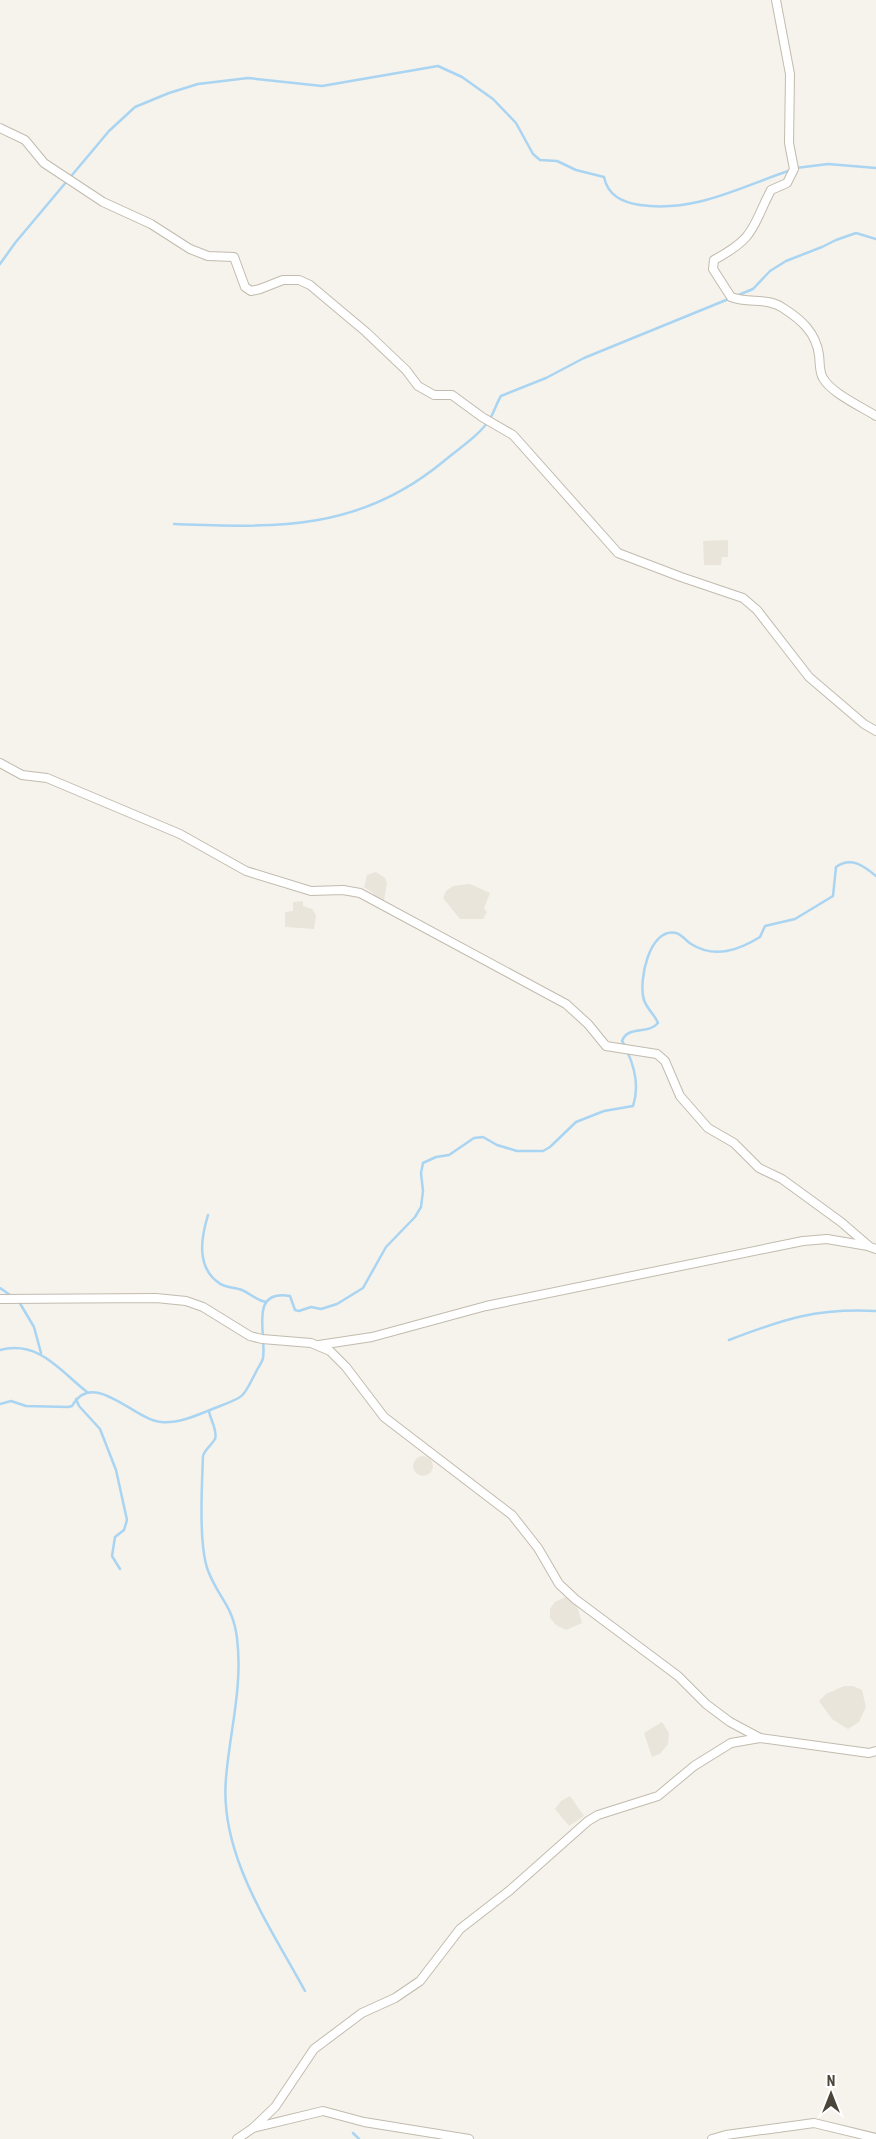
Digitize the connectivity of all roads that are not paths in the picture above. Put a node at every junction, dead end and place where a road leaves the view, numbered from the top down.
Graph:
1 (776, 0) edge
2 (0, 128) edge
3 (876, 416) edge
4 (876, 731) edge
5 (0, 763) edge
6 (873, 1248) edge
7 (0, 1299) edge
8 (319, 1345) junction
9 (760, 1738) junction
10 (876, 1752) edge
11 (254, 2128) junction
12 (876, 2136) edge
13 (237, 2139) edge
14 (469, 2139) edge
15 (712, 2139) edge

1 - 3 street
2 - 4 street
5 - 6 street
6 - 8 street
7 - 8 street
8 - 9 street
9 - 10 street
9 - 11 street
11 - 13 street
11 - 14 street
12 - 15 street

